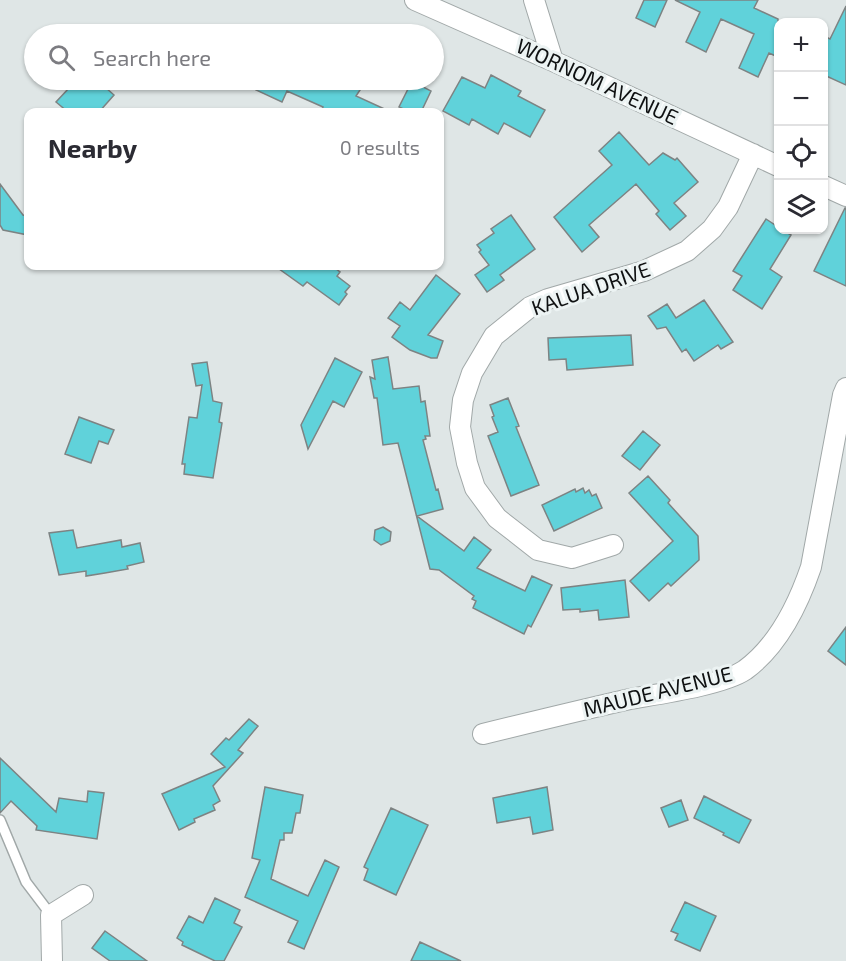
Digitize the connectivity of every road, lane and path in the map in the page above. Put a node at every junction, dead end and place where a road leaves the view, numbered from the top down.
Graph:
1 (415, 0) edge
2 (534, 0) edge
3 (553, 60) junction
4 (753, 154) junction
5 (774, 164) edge
6 (828, 188) edge
7 (846, 196) edge
8 (846, 388) edge
9 (613, 545) dead end
10 (483, 734) dead end
11 (0, 820) edge
12 (83, 896) dead end
13 (51, 915) junction
14 (52, 961) edge

1 - 3 street, WORNOM AVENUE
2 - 3 street
3 - 4 street, WORNOM AVENUE
4 - 5 street, WORNOM AVENUE
4 - 9 street, KALUA DRIVE
6 - 7 street
8 - 10 street, MAUDE AVENUE
11 - 13 lane
12 - 13 street
13 - 14 street

